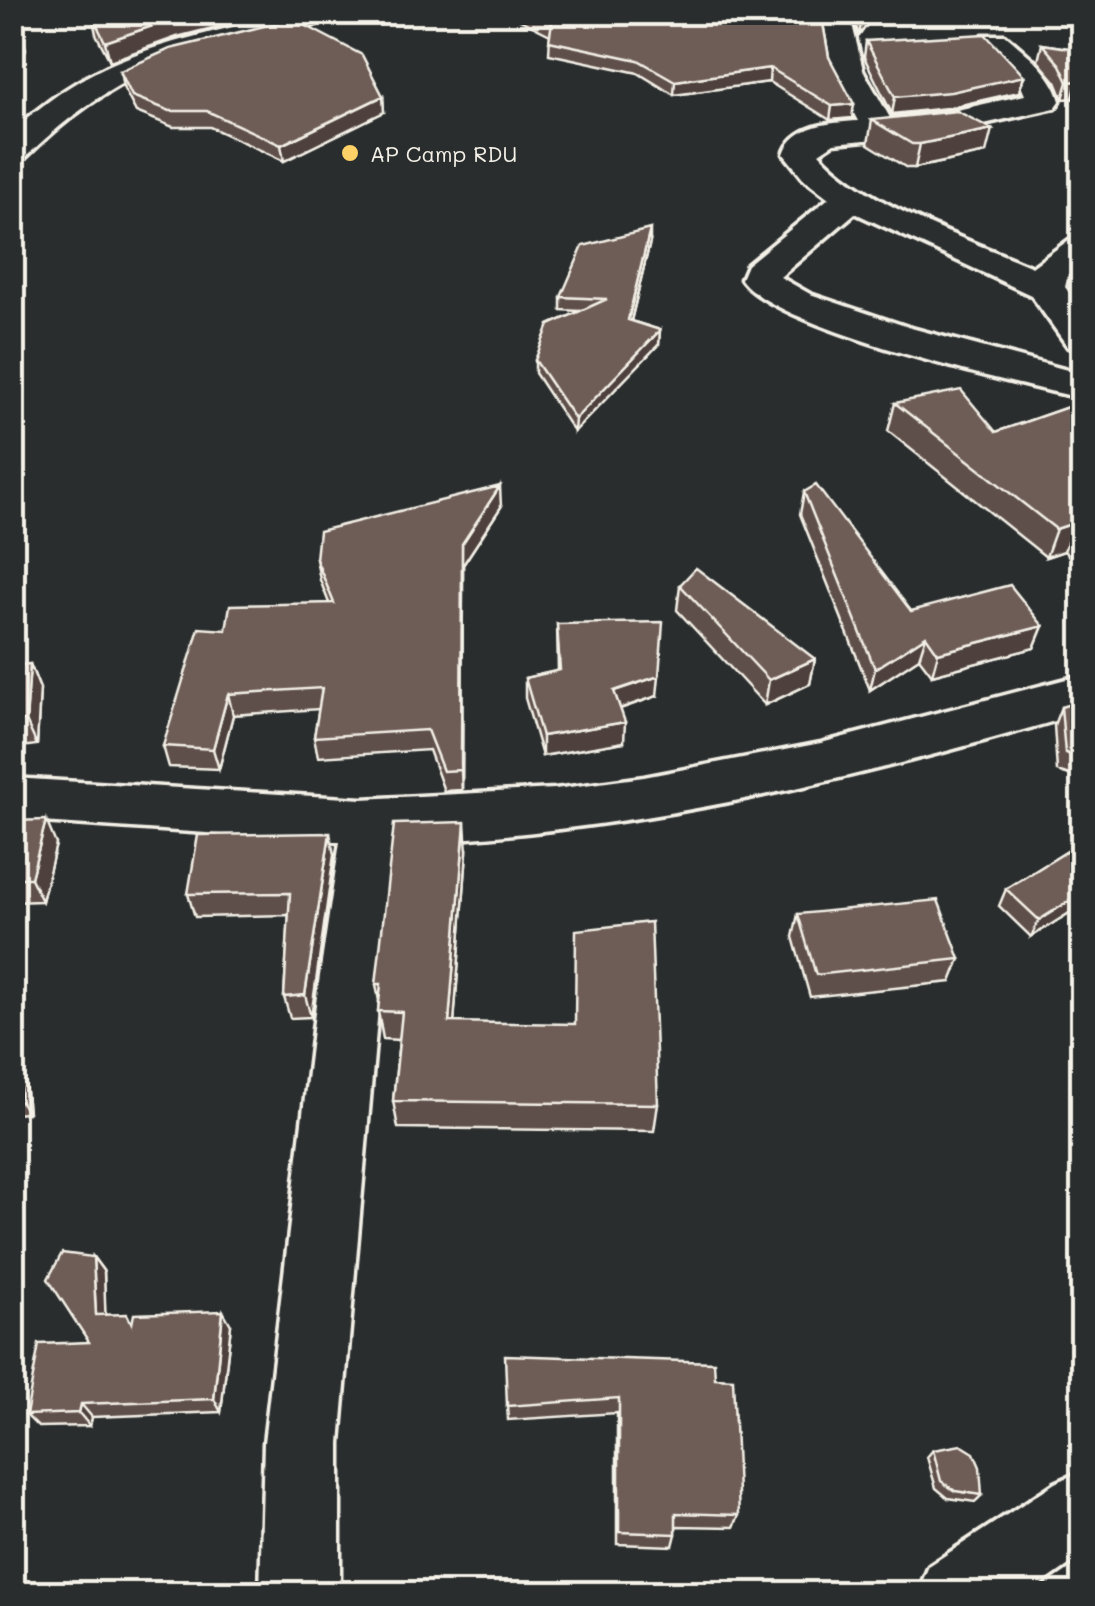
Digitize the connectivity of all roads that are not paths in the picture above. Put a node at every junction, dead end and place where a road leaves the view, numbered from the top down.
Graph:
1 (322, 12) edge
2 (834, 12) edge
3 (986, 27) edge
4 (1048, 48) edge
5 (880, 128) junction
6 (12, 152) edge
7 (852, 196) junction
8 (1082, 248) edge
9 (1046, 287) junction
10 (1082, 338) edge
11 (1082, 386) edge
12 (1082, 694) edge
13 (12, 800) edge
14 (371, 822) junction
15 (1082, 1510) edge
16 (300, 1594) edge
17 (958, 1594) edge

1 - 6 street
2 - 5 street
3 - 4 street
3 - 5 street
5 - 7 street
7 - 9 street
7 - 11 street
8 - 9 street
9 - 10 street
12 - 14 street
13 - 14 street
14 - 16 street
15 - 17 street

